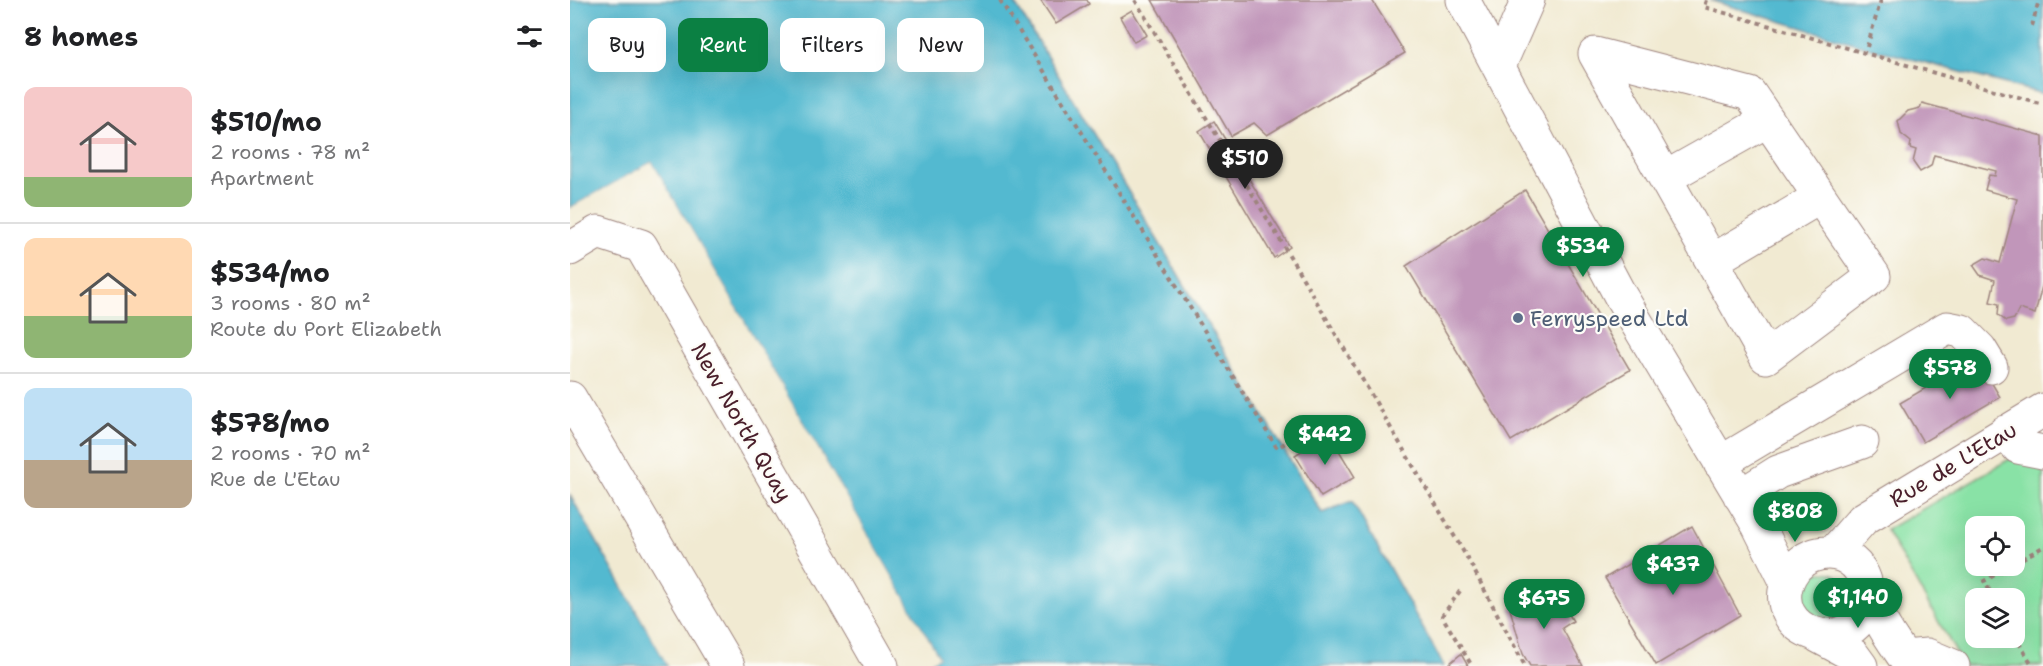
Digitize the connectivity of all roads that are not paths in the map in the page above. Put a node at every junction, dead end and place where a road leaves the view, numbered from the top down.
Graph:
1 (1463, 0) edge
2 (1530, 0) edge
3 (1499, 66) junction
4 (1768, 120) junction
5 (1665, 178) junction
6 (1820, 197) junction
7 (570, 249) edge
8 (1712, 261) junction
9 (1991, 367) dead end
10 (570, 398) edge
11 (2043, 410) edge
12 (2005, 432) junction
13 (1862, 442) dead end
14 (2043, 452) edge
15 (1720, 463) junction
16 (1740, 496) junction
17 (1758, 525) junction
18 (1822, 555) junction
19 (1787, 583) junction
20 (1869, 594) junction
21 (1818, 636) junction
22 (1907, 662) edge
23 (728, 666) edge
24 (882, 666) edge
25 (1861, 666) edge
26 (1953, 666) edge

1 - 3 street
2 - 3 street
3 - 15 street
4 - 5 street
4 - 5 street
4 - 6 street
5 - 8 street
6 - 8 street
6 - 8 street
7 - 24 street, New North Quay
9 - 15 street
10 - 23 street
11 - 12 street, Rue de L'Etau
12 - 14 street
12 - 18 street, Rue de L'Etau
13 - 16 street
15 - 16 street
16 - 17 street
17 - 18 street
17 - 19 street
18 - 19 street
18 - 20 street
19 - 21 street
20 - 21 street
20 - 22 street
21 - 25 street
22 - 26 street

